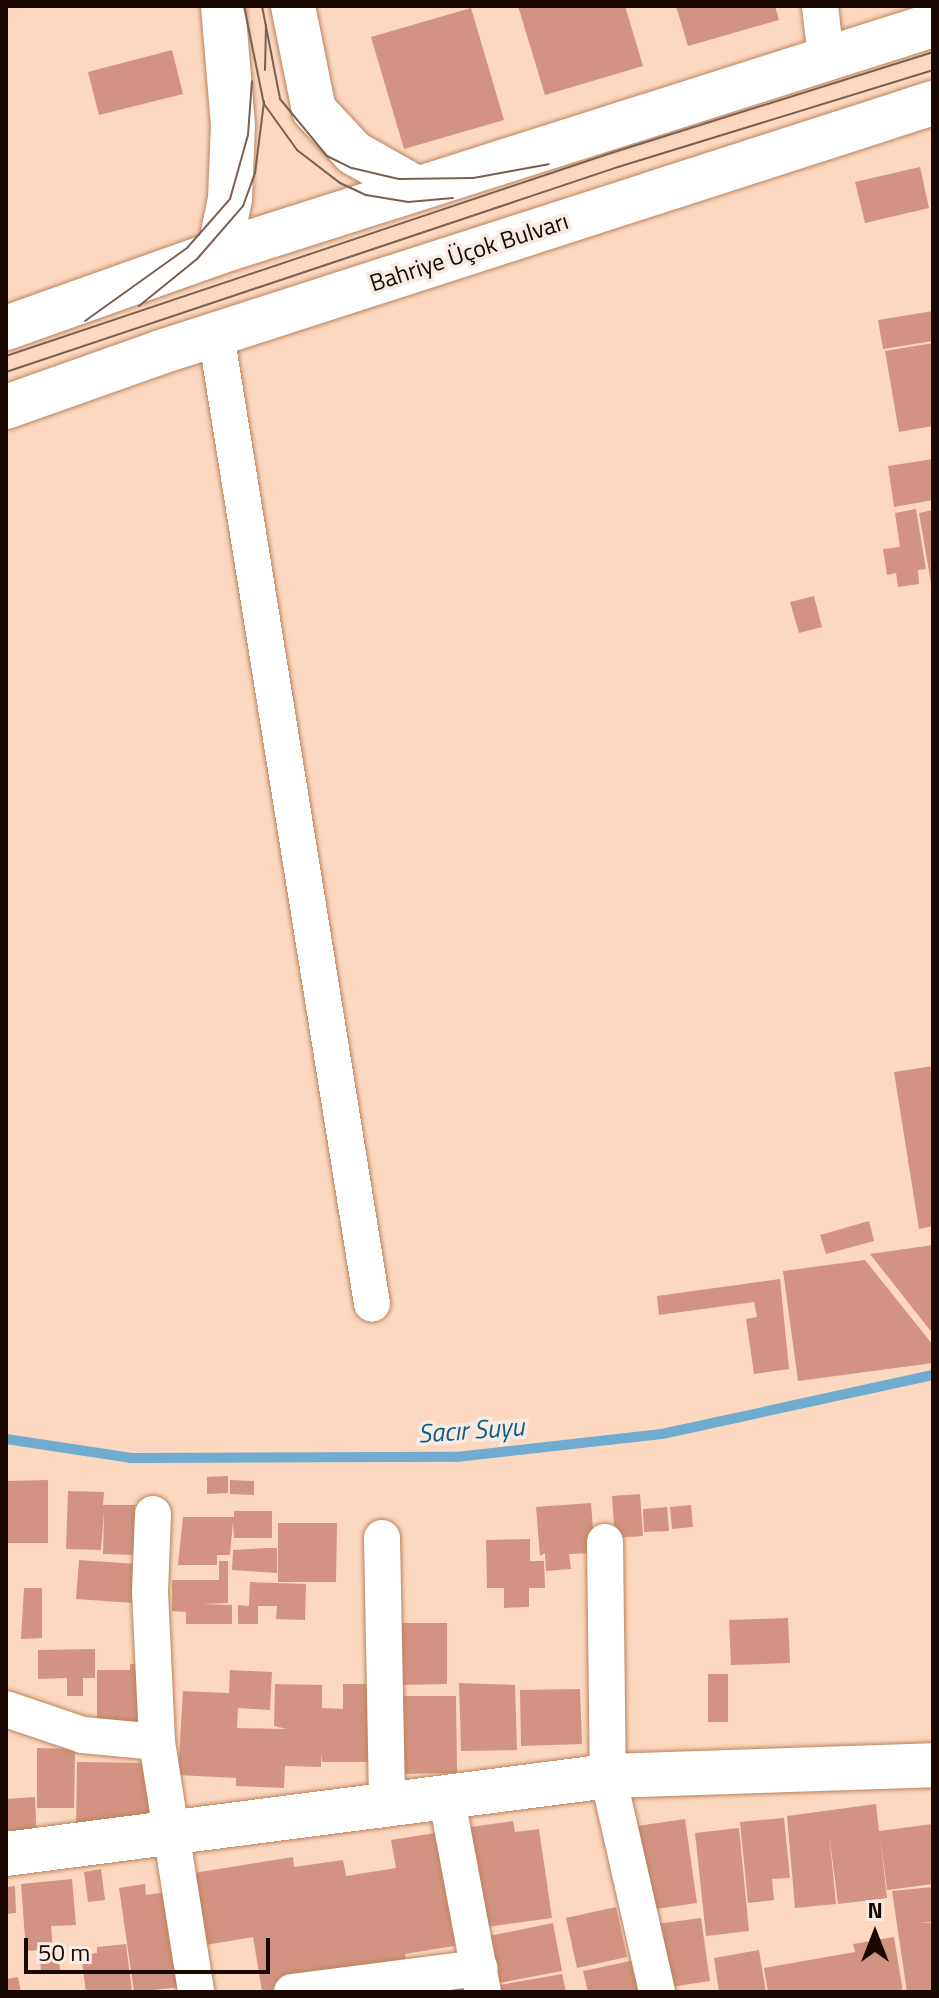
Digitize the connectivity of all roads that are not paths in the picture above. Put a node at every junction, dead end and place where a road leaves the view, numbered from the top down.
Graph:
1 (223, 6) edge
2 (293, 6) edge
3 (820, 6) edge
4 (933, 25) edge
5 (826, 58) junction
6 (933, 103) edge
7 (416, 188) junction
8 (219, 252) junction
9 (6, 328) edge
10 (216, 334) junction
11 (6, 407) edge
12 (372, 1304) dead end
13 (153, 1514) dead end
14 (382, 1538) dead end
15 (605, 1542) dead end
16 (6, 1709) edge
17 (157, 1742) junction
18 (933, 1765) edge
19 (608, 1776) junction
20 (447, 1800) junction
21 (387, 1807) junction
22 (169, 1836) junction
23 (6, 1854) edge
24 (481, 1980) edge
25 (196, 1992) edge
26 (292, 1992) edge
27 (657, 1992) edge

1 - 8 main road
2 - 7 main road
3 - 5 street
4 - 5 main road
5 - 7 main road
6 - 10 main road, Bahriye Üçok Bulvarı
7 - 8 main road
8 - 9 main road
10 - 11 main road, Bahriye Üçok Bulvarı
10 - 12 street
13 - 17 street
14 - 21 street
15 - 19 street
16 - 17 street
17 - 22 street
18 - 19 main road
19 - 20 main road
19 - 27 street
20 - 21 main road
20 - 24 street
21 - 22 main road
22 - 23 main road
22 - 25 street
24 - 26 street

